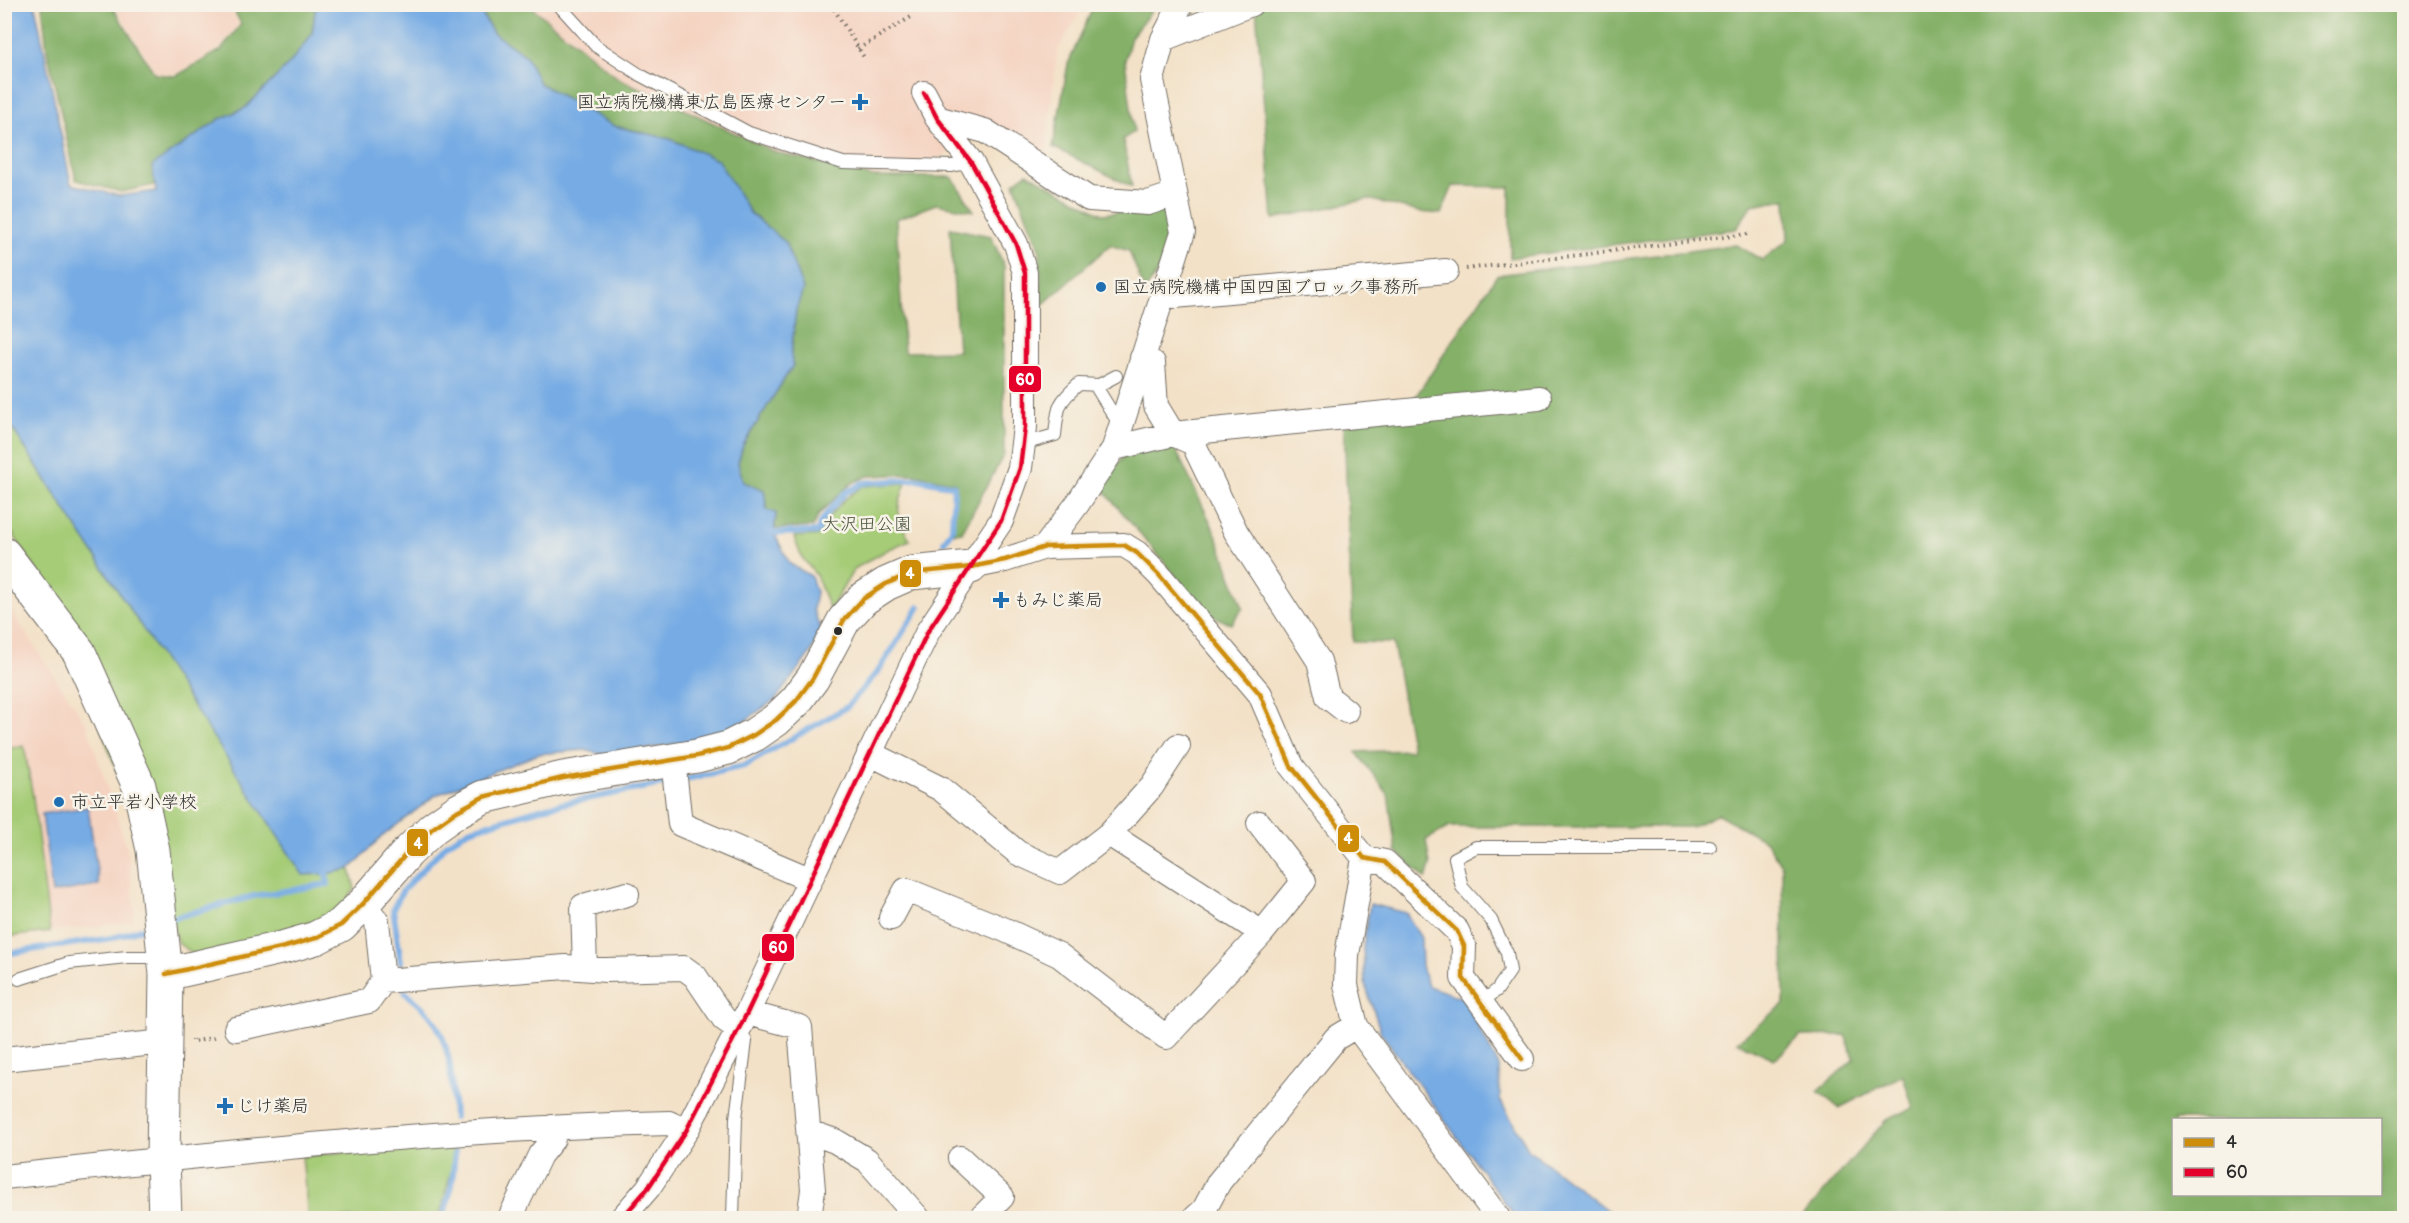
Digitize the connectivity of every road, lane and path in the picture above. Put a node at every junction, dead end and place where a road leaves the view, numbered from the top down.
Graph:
1 (558, 4) edge
2 (831, 4) edge
3 (1181, 4) edge
4 (1251, 4) edge
5 (911, 17) dead end
6 (1163, 39) junction
7 (858, 49) junction
8 (865, 60) dead end
9 (924, 93) dead end
10 (937, 118) junction
11 (972, 162) junction
12 (1175, 194) junction
13 (1749, 234) dead end
14 (1446, 271) joint
15 (1164, 291) junction
16 (1142, 358) junction
17 (1116, 376) dead end
18 (1095, 385) junction
19 (1539, 398) dead end
20 (1173, 434) junction
21 (1118, 438) junction
22 (1023, 444) junction
23 (1045, 547) junction
24 (4, 554) edge
25 (972, 567) junction
26 (1346, 711) dead end
27 (1178, 746) dead end
28 (869, 753) junction
29 (673, 760) junction
30 (1259, 823) dead end
31 (1110, 834) junction
32 (1710, 847) dead end
33 (1364, 858) junction
34 (809, 879) junction
35 (627, 894) dead end
36 (363, 904) junction
37 (891, 918) dead end
38 (1262, 933) junction
39 (165, 965) junction
40 (585, 968) junction
41 (19, 979) dead end
42 (383, 981) junction
43 (1482, 1002) junction
44 (742, 1021) junction
45 (1356, 1026) junction
46 (236, 1029) dead end
47 (164, 1042) junction
48 (4, 1059) edge
49 (1522, 1059) dead end
50 (552, 1126) junction
51 (686, 1131) junction
52 (809, 1132) junction
53 (960, 1158) dead end
54 (163, 1159) junction
55 (4, 1177) edge
56 (1203, 1216) edge
57 (165, 1218) edge
58 (510, 1218) edge
59 (622, 1218) edge
60 (734, 1218) edge
61 (809, 1218) edge
62 (918, 1218) edge
63 (981, 1218) edge
64 (1498, 1218) edge

1 - 11 lane
2 - 7 path
3 - 6 street
4 - 6 street
5 - 7 path
6 - 12 street
7 - 8 path
9 - 10 street
10 - 11 street
10 - 12 street
11 - 22 street
12 - 15 street
13 - 14 path
14 - 15 street
15 - 16 street
16 - 20 street
16 - 21 street
17 - 18 lane
18 - 21 lane
18 - 22 lane
19 - 20 street
20 - 21 street
20 - 26 street
21 - 23 street
22 - 25 street
23 - 25 street
23 - 33 street
24 - 39 street
25 - 28 street
25 - 29 street
27 - 31 street
28 - 31 street
28 - 34 street
29 - 34 street
29 - 36 street
30 - 38 street
31 - 38 street
32 - 43 lane
33 - 43 street
33 - 45 street
34 - 44 street
35 - 40 street
36 - 39 street
36 - 42 street
37 - 38 street
39 - 41 lane
39 - 47 street
40 - 42 street
40 - 44 street
42 - 46 street
43 - 49 street
44 - 51 street
44 - 52 street
44 - 60 lane
45 - 56 street
45 - 64 street
47 - 48 street
47 - 54 street
50 - 51 street
50 - 54 street
50 - 58 street
51 - 59 street
52 - 61 street
52 - 62 street
53 - 63 street
54 - 55 street
54 - 57 street

